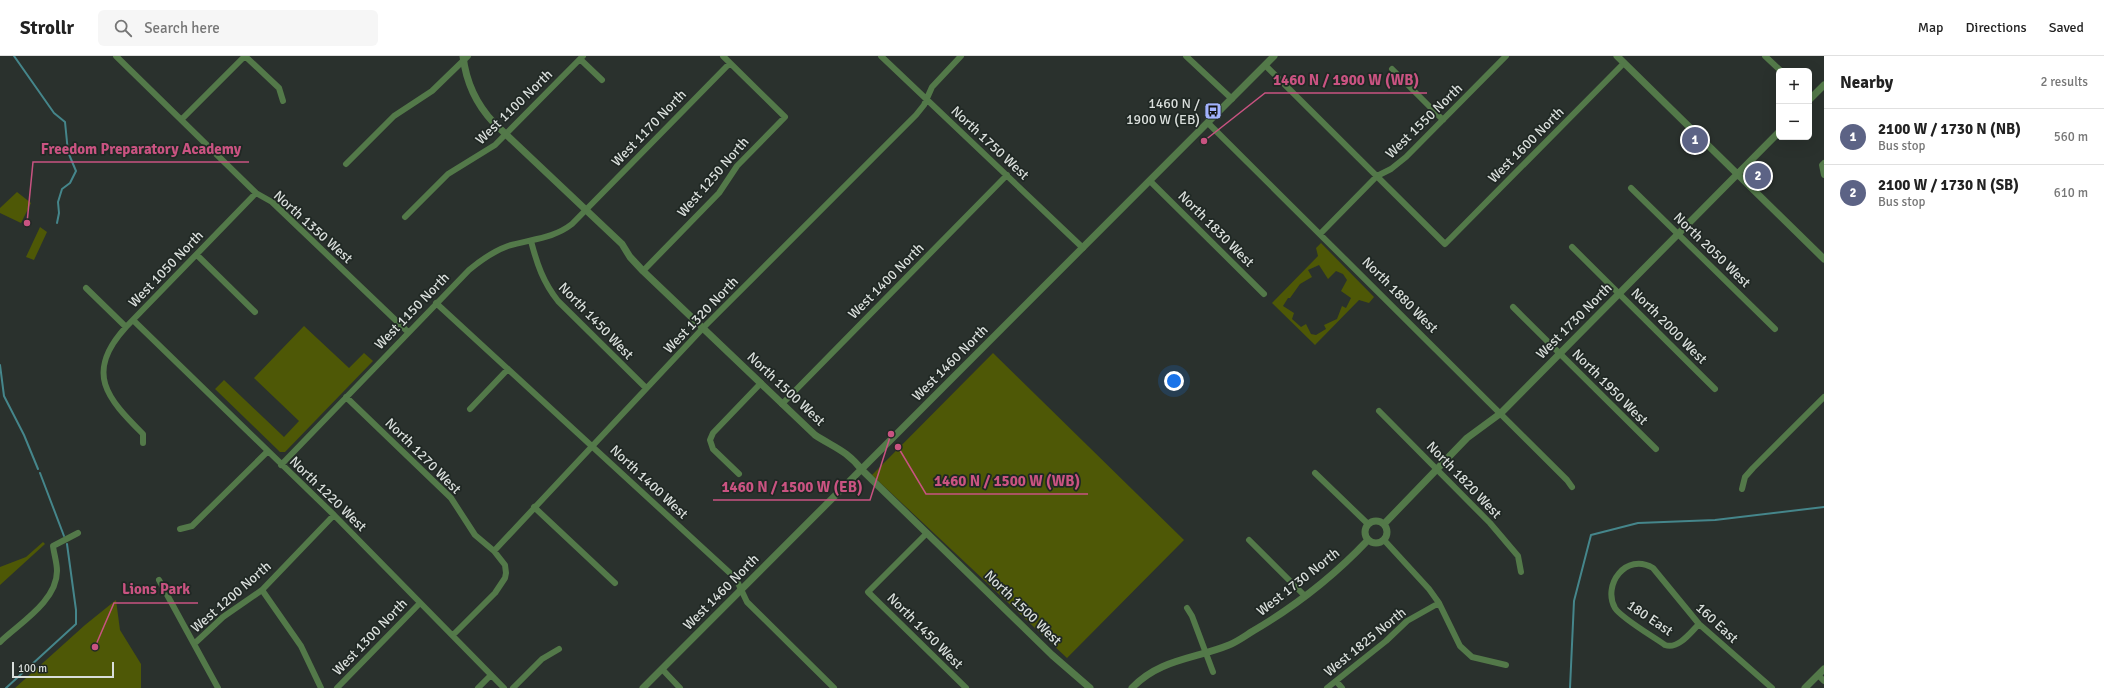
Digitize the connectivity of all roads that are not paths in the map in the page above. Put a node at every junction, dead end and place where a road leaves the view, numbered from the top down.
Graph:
1 (116, 56) edge
2 (245, 56) edge
3 (723, 56) edge
4 (881, 56) edge
5 (961, 56) edge
6 (1186, 56) edge
7 (1274, 56) edge
8 (1506, 56) edge
9 (1617, 56) edge
10 (1765, 56) edge
11 (581, 57) edge
12 (465, 58) edge
13 (730, 63) junction
14 (1624, 63) junction
15 (1265, 65) junction
16 (1778, 68) edge
17 (1392, 69) dead end
18 (602, 80) dead end
19 (1824, 85) edge
20 (1812, 96) edge
21 (927, 98) junction
22 (1232, 99) junction
23 (283, 101) dead end
24 (181, 120) junction
25 (1442, 120) junction
26 (1208, 123) junction
27 (505, 134) junction
28 (1776, 135) edge
29 (1824, 163) edge
30 (346, 164) dead end
31 (1738, 174) junction
32 (1007, 175) junction
33 (1824, 175) edge
34 (1377, 176) junction
35 (1150, 181) junction
36 (1631, 188) dead end
37 (256, 194) junction
38 (585, 211) junction
39 (405, 217) dead end
40 (1321, 233) junction
41 (1679, 234) junction
42 (531, 241) junction
43 (1572, 247) dead end
44 (1083, 248) junction
45 (197, 255) junction
46 (1824, 259) edge
47 (643, 270) junction
48 (86, 288) dead end
49 (1264, 294) dead end
50 (1619, 294) junction
51 (436, 303) junction
52 (1513, 307) dead end
53 (255, 312) dead end
54 (133, 320) junction
55 (126, 327) junction
56 (703, 328) junction
57 (1775, 329) dead end
58 (408, 332) junction
59 (1560, 354) junction
60 (508, 369) junction
61 (761, 383) junction
62 (646, 388) junction
63 (1715, 389) dead end
64 (346, 397) junction
65 (1824, 397) edge
66 (782, 404) junction
67 (470, 409) dead end
68 (1379, 411) dead end
69 (1501, 413) junction
70 (143, 444) dead end
71 (591, 445) junction
72 (1656, 449) dead end
73 (267, 452) junction
74 (281, 465) junction
75 (862, 470) junction
76 (1437, 470) junction
77 (1314, 473) dead end
78 (740, 474) dead end
79 (1572, 487) dead end
80 (1742, 489) dead end
81 (534, 508) junction
82 (334, 515) junction
83 (1368, 524) junction
84 (1384, 524) junction
85 (180, 529) dead end
86 (78, 533) dead end
87 (927, 533) junction
88 (1248, 540) dead end
89 (1368, 540) junction
90 (1384, 540) junction
91 (494, 551) junction
92 (1521, 572) dead end
93 (159, 580) dead end
94 (615, 583) dead end
95 (262, 590) junction
96 (740, 591) junction
97 (1305, 596) junction
98 (420, 603) junction
99 (1439, 603) junction
100 (1187, 608) dead end
101 (1616, 610) joint
102 (1699, 624) junction
103 (453, 635) junction
104 (0, 642) edge
105 (194, 644) junction
106 (559, 649) dead end
107 (1205, 652) junction
108 (1506, 665) dead end
109 (1824, 669) edge
110 (662, 670) junction
111 (1213, 672) dead end
112 (491, 675) junction
113 (1818, 675) junction
114 (1336, 681) junction
115 (1824, 682) edge
116 (218, 688) edge
117 (321, 688) edge
118 (337, 688) edge
119 (478, 688) edge
120 (504, 688) edge
121 (513, 688) edge
122 (643, 688) edge
123 (680, 688) edge
124 (834, 688) edge
125 (966, 688) edge
126 (1090, 688) edge
127 (1132, 688) edge
128 (1327, 688) edge
129 (1342, 688) edge
130 (1772, 688) edge
131 (1804, 688) edge

1 - 24 street, North 1350 West
2 - 23 street
2 - 24 street
3 - 13 street
4 - 21 street, North 1750 West
5 - 21 street, West 1320 North
6 - 22 street
7 - 15 street, West 1460 North
8 - 25 street, West 1550 North
9 - 14 street
10 - 16 street
11 - 18 street
11 - 27 street, West 1100 North
12 - 27 street, North 1500 West
12 - 30 street
13 - 38 street, West 1170 North
13 - 47 street, West 1250 North
14 - 31 street
14 - 34 street, West 1600 North
15 - 22 street, West 1460 North
15 - 34 street
17 - 25 street
19 - 20 street
21 - 32 street, North 1750 West
21 - 56 street, West 1320 North
22 - 26 street, West 1460 North
24 - 37 street, North 1350 West
25 - 34 street, West 1550 North
26 - 35 street, West 1460 North
26 - 40 street, North 1880 West
27 - 38 street, North 1500 West
27 - 39 street, West 1100 North
28 - 31 street, West 1730 North
29 - 33 street
31 - 41 street, West 1730 North
31 - 46 street
32 - 44 street, North 1750 West
32 - 66 street, West 1400 North
34 - 40 street, West 1550 North
35 - 44 street, West 1460 North
35 - 49 street, North 1830 West
36 - 41 street, North 2050 West
37 - 45 street, West 1050 North
37 - 58 street, North 1350 West
38 - 42 street, West 1150 North
38 - 47 street, North 1500 West
40 - 69 street, North 1880 West
41 - 50 street, West 1730 North
41 - 57 street, North 2050 West
42 - 51 street, West 1150 North
42 - 62 street, North 1450 West
43 - 50 street, North 2000 West
44 - 75 street, West 1460 North
45 - 53 street
45 - 54 street, West 1050 North
47 - 56 street, North 1500 West
48 - 55 street
50 - 59 street, West 1730 North
50 - 63 street, North 2000 West
51 - 58 street, West 1150 North
51 - 60 street, North 1400 West
52 - 59 street, North 1950 West
54 - 55 street, West 1050 North
54 - 73 street, North 1220 West
55 - 70 street, West 1050 North
56 - 61 street, North 1500 West
56 - 62 street, West 1320 North
58 - 64 street, West 1150 North
59 - 69 street, West 1730 North
59 - 72 street, North 1950 West
60 - 67 street
60 - 71 street, North 1400 West
61 - 66 street, North 1500 West
61 - 78 street
62 - 71 street, West 1320 North
64 - 74 street, West 1150 North
64 - 91 street, North 1270 West
65 - 80 street
66 - 75 street, North 1500 West
68 - 76 street, North 1820 West
69 - 76 street, West 1730 North
69 - 79 street, North 1880 West
71 - 81 street, West 1320 North
71 - 96 street, North 1400 West
73 - 74 street, North 1220 West
73 - 85 street
74 - 82 street, North 1220 West
75 - 87 street, North 1500 West
75 - 96 street, West 1460 North
76 - 84 street, West 1730 North
76 - 92 street, North 1820 West
77 - 83 street
81 - 91 street, West 1320 North
81 - 94 street
82 - 95 street, West 1200 North
82 - 98 street, North 1220 West
83 - 84 street
83 - 89 street
84 - 90 street
86 - 104 street
87 - 125 street, North 1450 West
87 - 126 street, North 1500 West
88 - 97 street
89 - 90 street
89 - 97 street, West 1730 North
90 - 99 street
91 - 103 street, North 1270 West
93 - 105 street
95 - 105 street, West 1200 North
95 - 117 street
96 - 110 street, West 1460 North
96 - 124 street, North 1400 West
97 - 107 street, West 1730 North
98 - 103 street, North 1220 West
98 - 118 street, West 1300 North
99 - 108 street
99 - 114 street, West 1825 North
100 - 107 street
101 - 102 street, 180 East
101 - 102 street, 160 East
102 - 130 street, 160 East
103 - 112 street, North 1220 West
105 - 116 street
106 - 121 street
107 - 111 street
107 - 127 street, West 1730 North
109 - 113 street
110 - 122 street, West 1460 North
110 - 123 street
112 - 119 street
112 - 120 street, North 1220 West
113 - 115 street
113 - 131 street
114 - 128 street, West 1825 North
114 - 129 street

